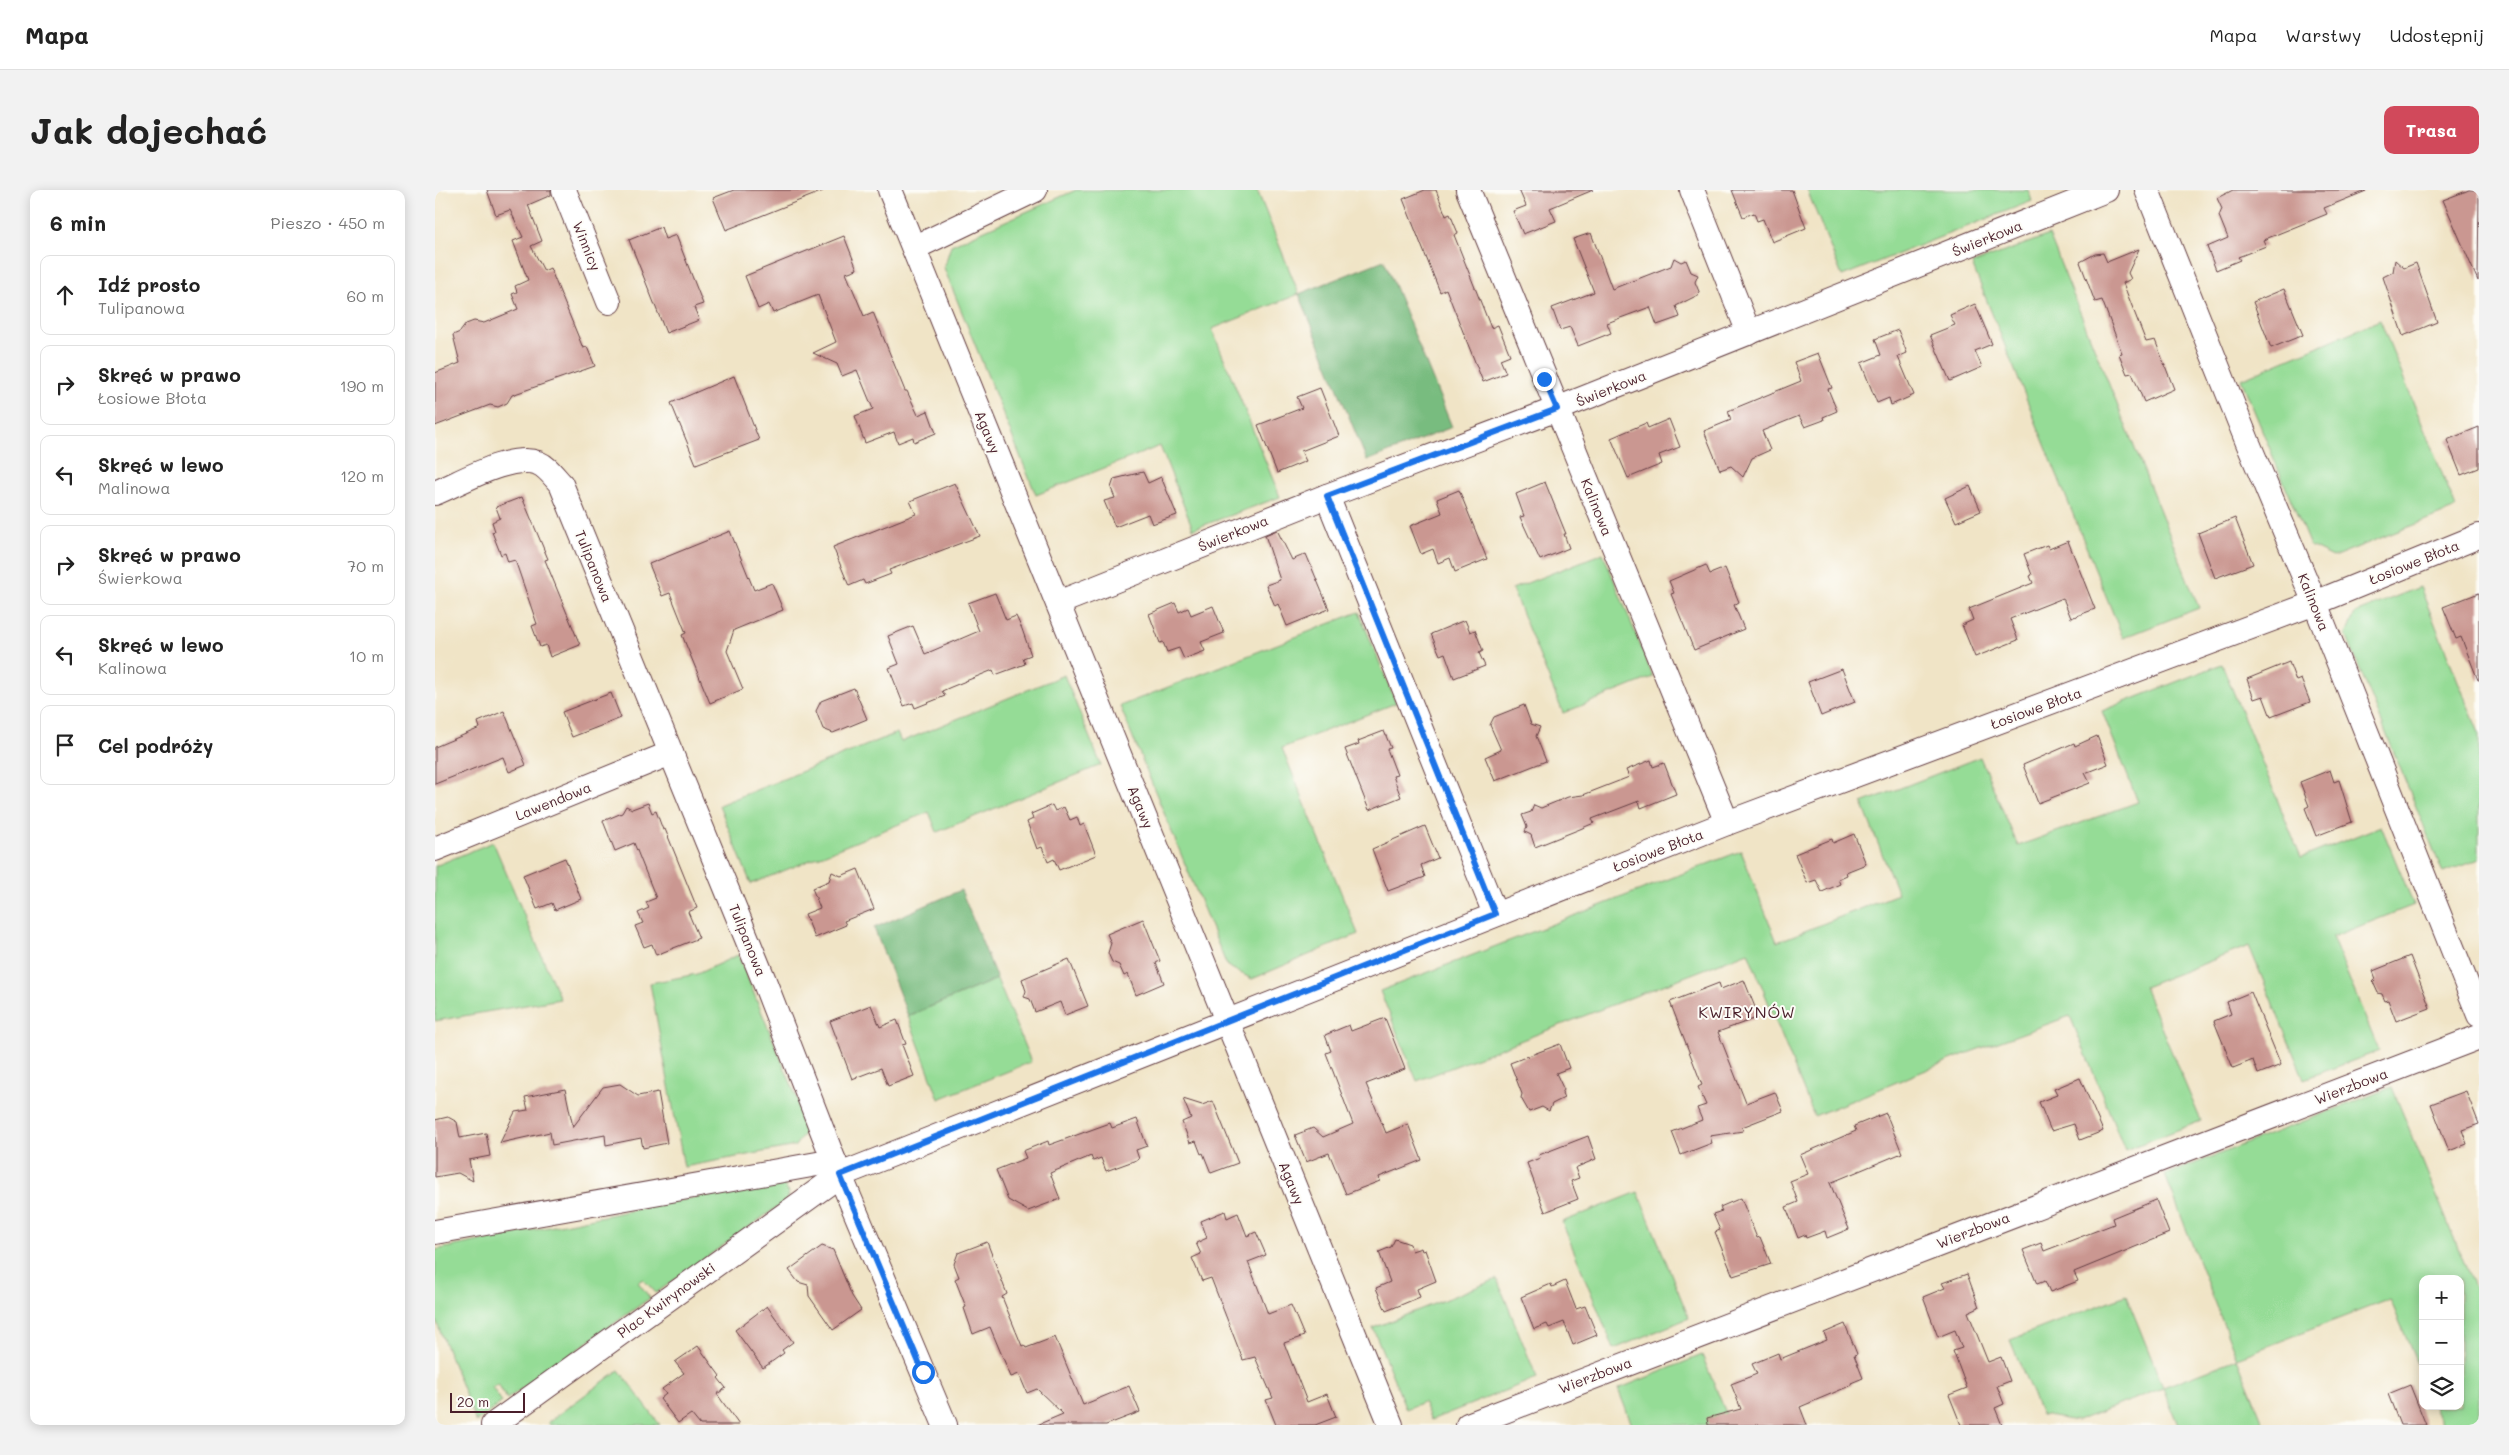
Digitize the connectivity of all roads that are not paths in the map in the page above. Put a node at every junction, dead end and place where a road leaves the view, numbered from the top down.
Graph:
1 (564, 190) edge
2 (890, 190) edge
3 (1035, 190) edge
4 (1468, 190) edge
5 (1693, 190) edge
6 (2106, 190) edge
7 (2147, 190) edge
8 (914, 248) junction
9 (609, 302) dead end
10 (1749, 332) junction
11 (1557, 409) junction
12 (435, 493) edge
13 (1327, 496) junction
14 (2479, 536) edge
15 (1057, 603) junction
16 (2315, 603) junction
17 (671, 753) junction
18 (1727, 823) junction
19 (435, 849) edge
20 (1495, 914) junction
21 (2479, 1015) edge
22 (1228, 1022) junction
23 (2479, 1037) edge
24 (837, 1168) junction
25 (435, 1232) edge
26 (493, 1425) edge
27 (945, 1425) edge
28 (1391, 1425) edge
29 (1468, 1425) edge

1 - 9 street, Winnicy
2 - 8 street, Agawy
3 - 8 street
4 - 11 street, Kalinowa
5 - 10 street
6 - 10 street, Świerkowa
7 - 16 street, Kalinowa
8 - 15 street, Agawy
10 - 11 street, Świerkowa
11 - 13 street, Świerkowa
11 - 18 street, Kalinowa
12 - 17 street, Tulipanowa
13 - 15 street, Świerkowa
13 - 20 street
14 - 16 street, Łosiowe Błota
15 - 22 street, Agawy
16 - 18 street, Łosiowe Błota
16 - 21 street, Kalinowa
17 - 19 street, Lawendowa
17 - 24 street, Tulipanowa
18 - 20 street, Łosiowe Błota
20 - 22 street, Łosiowe Błota
22 - 24 street, Łosiowe Błota
22 - 28 street, Agawy
23 - 29 street, Wierzbowa
24 - 25 street
24 - 26 street, Plac Kwirynowski
24 - 27 street, Tulipanowa

